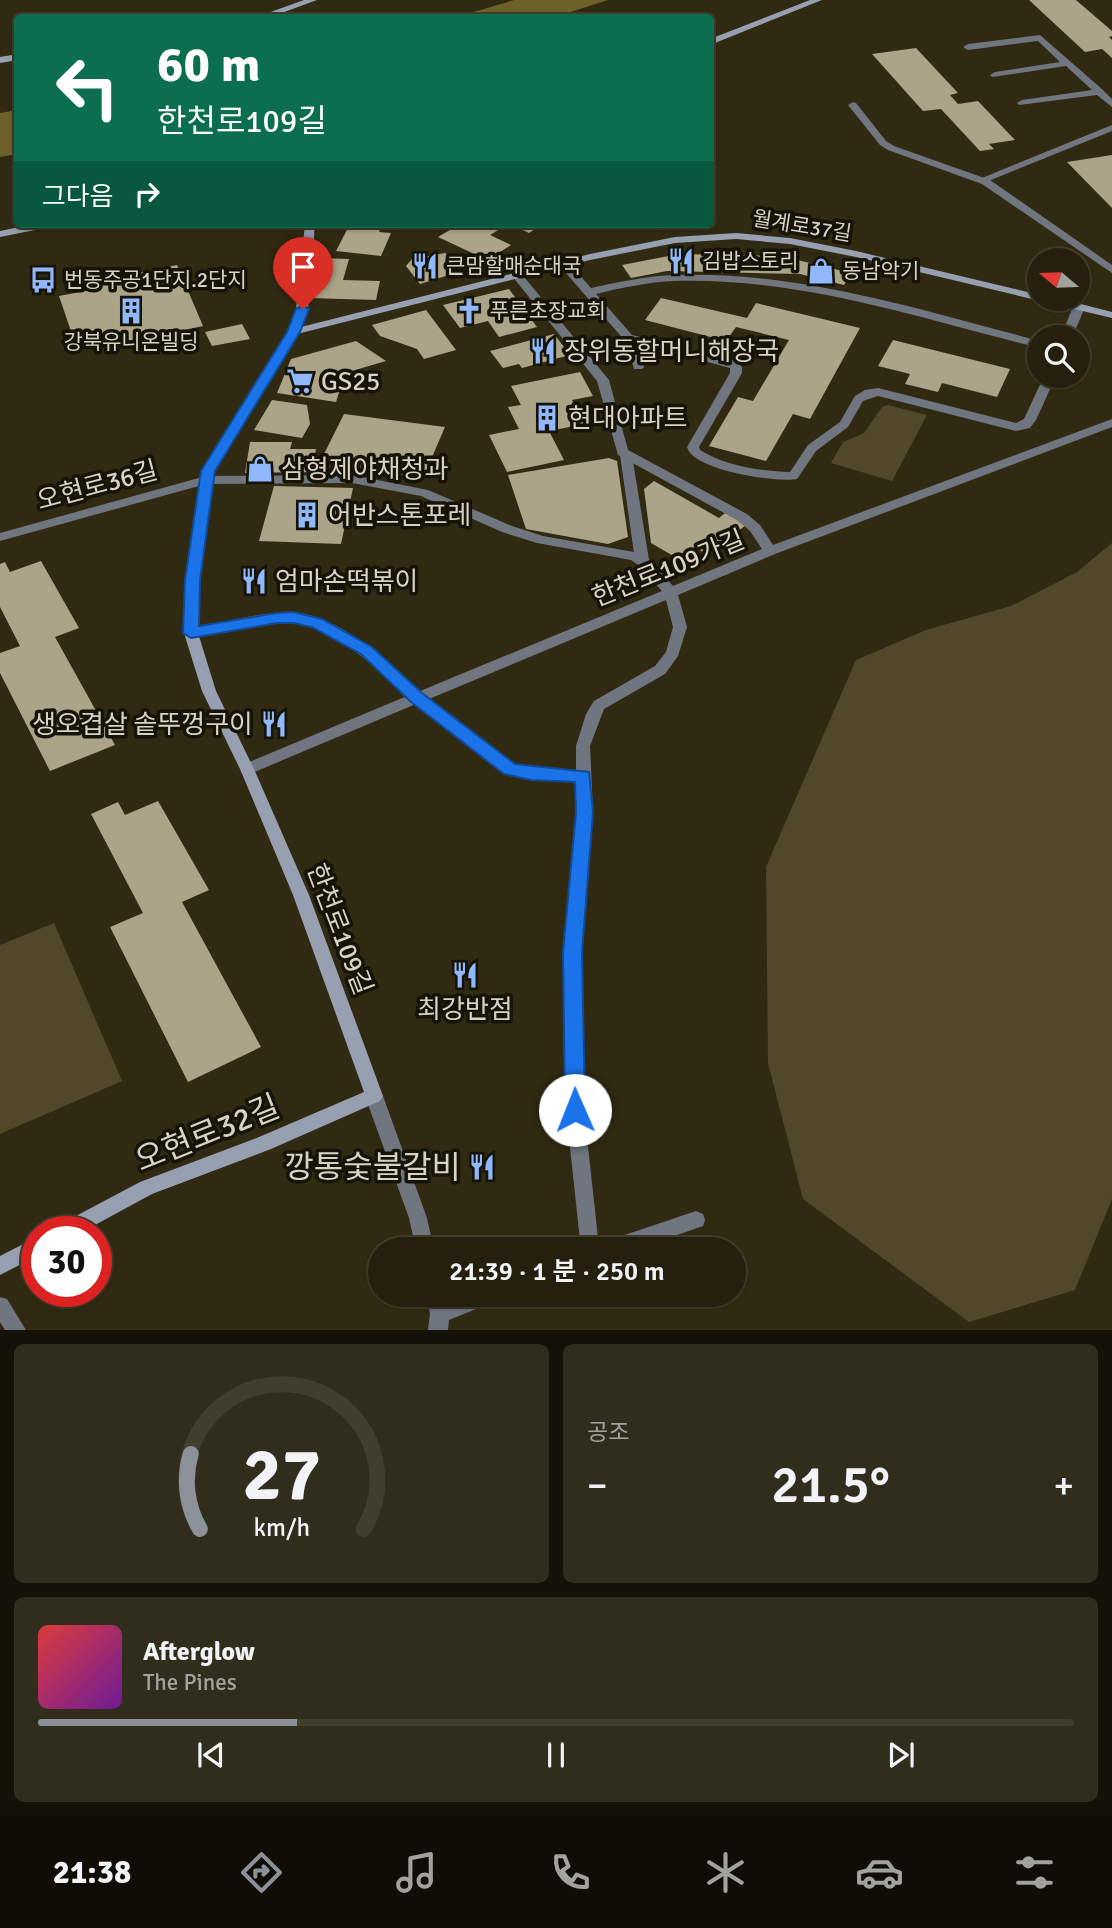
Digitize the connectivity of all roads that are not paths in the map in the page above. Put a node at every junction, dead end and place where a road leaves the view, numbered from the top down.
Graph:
1 (313, 0) edge
2 (818, 0) edge
3 (270, 14) edge
4 (714, 40) edge
5 (968, 47) dead end
6 (1069, 63) junction
7 (995, 75) dead end
8 (1100, 92) junction
9 (1022, 103) dead end
10 (1112, 104) edge
11 (853, 105) dead end
12 (1112, 128) edge
13 (982, 180) junction
14 (30, 228) edge
15 (310, 228) edge
16 (0, 234) edge
17 (563, 263) junction
18 (1112, 270) edge
19 (516, 274) junction
20 (588, 292) junction
21 (1027, 295) edge
22 (1090, 310) edge
23 (1112, 315) edge
24 (293, 332) junction
25 (627, 337) junction
26 (1027, 342) edge
27 (638, 367) dead end
28 (1045, 388) edge
29 (1112, 423) edge
30 (626, 455) junction
31 (206, 480) junction
32 (0, 537) edge
33 (770, 551) junction
34 (642, 560) junction
35 (670, 591) junction
36 (191, 633) junction
37 (417, 697) junction
38 (247, 769) junction
39 (583, 776) junction
40 (374, 1096) junction
41 (94, 1216) edge
42 (696, 1220) dead end
43 (422, 1237) edge
44 (589, 1237) edge
45 (646, 1237) edge
46 (21, 1255) edge
47 (0, 1266) edge
48 (0, 1306) edge
49 (455, 1307) edge
50 (438, 1313) edge
51 (17, 1329) edge

1 - 3 street
2 - 4 street
5 - 6 street
6 - 7 street
6 - 8 street
8 - 9 street
8 - 10 street
11 - 13 street
12 - 13 street
13 - 18 street
14 - 16 street
15 - 24 street, 한천로109길
17 - 19 street, 월계로37길
17 - 20 street
17 - 21 street, 월계로37길
19 - 24 street, 월계로37길
19 - 30 street
20 - 25 street
20 - 26 street
22 - 23 street
24 - 31 street, 한천로109길
25 - 27 street
25 - 28 street
29 - 33 street, 한천로109가길
30 - 33 street
30 - 34 street
31 - 32 street, 오현로36길
31 - 34 street
31 - 36 street, 한천로109길
33 - 35 street, 한천로109가길
34 - 35 street
35 - 37 street, 한천로109가길
35 - 39 street
36 - 37 street
36 - 38 street, 한천로109길
37 - 38 street, 한천로109가길
37 - 39 street
38 - 40 street, 한천로109길
39 - 44 street
40 - 41 street, 오현로32길
40 - 43 street, 한천로109길
42 - 45 street
46 - 47 street
48 - 51 street
49 - 50 street

